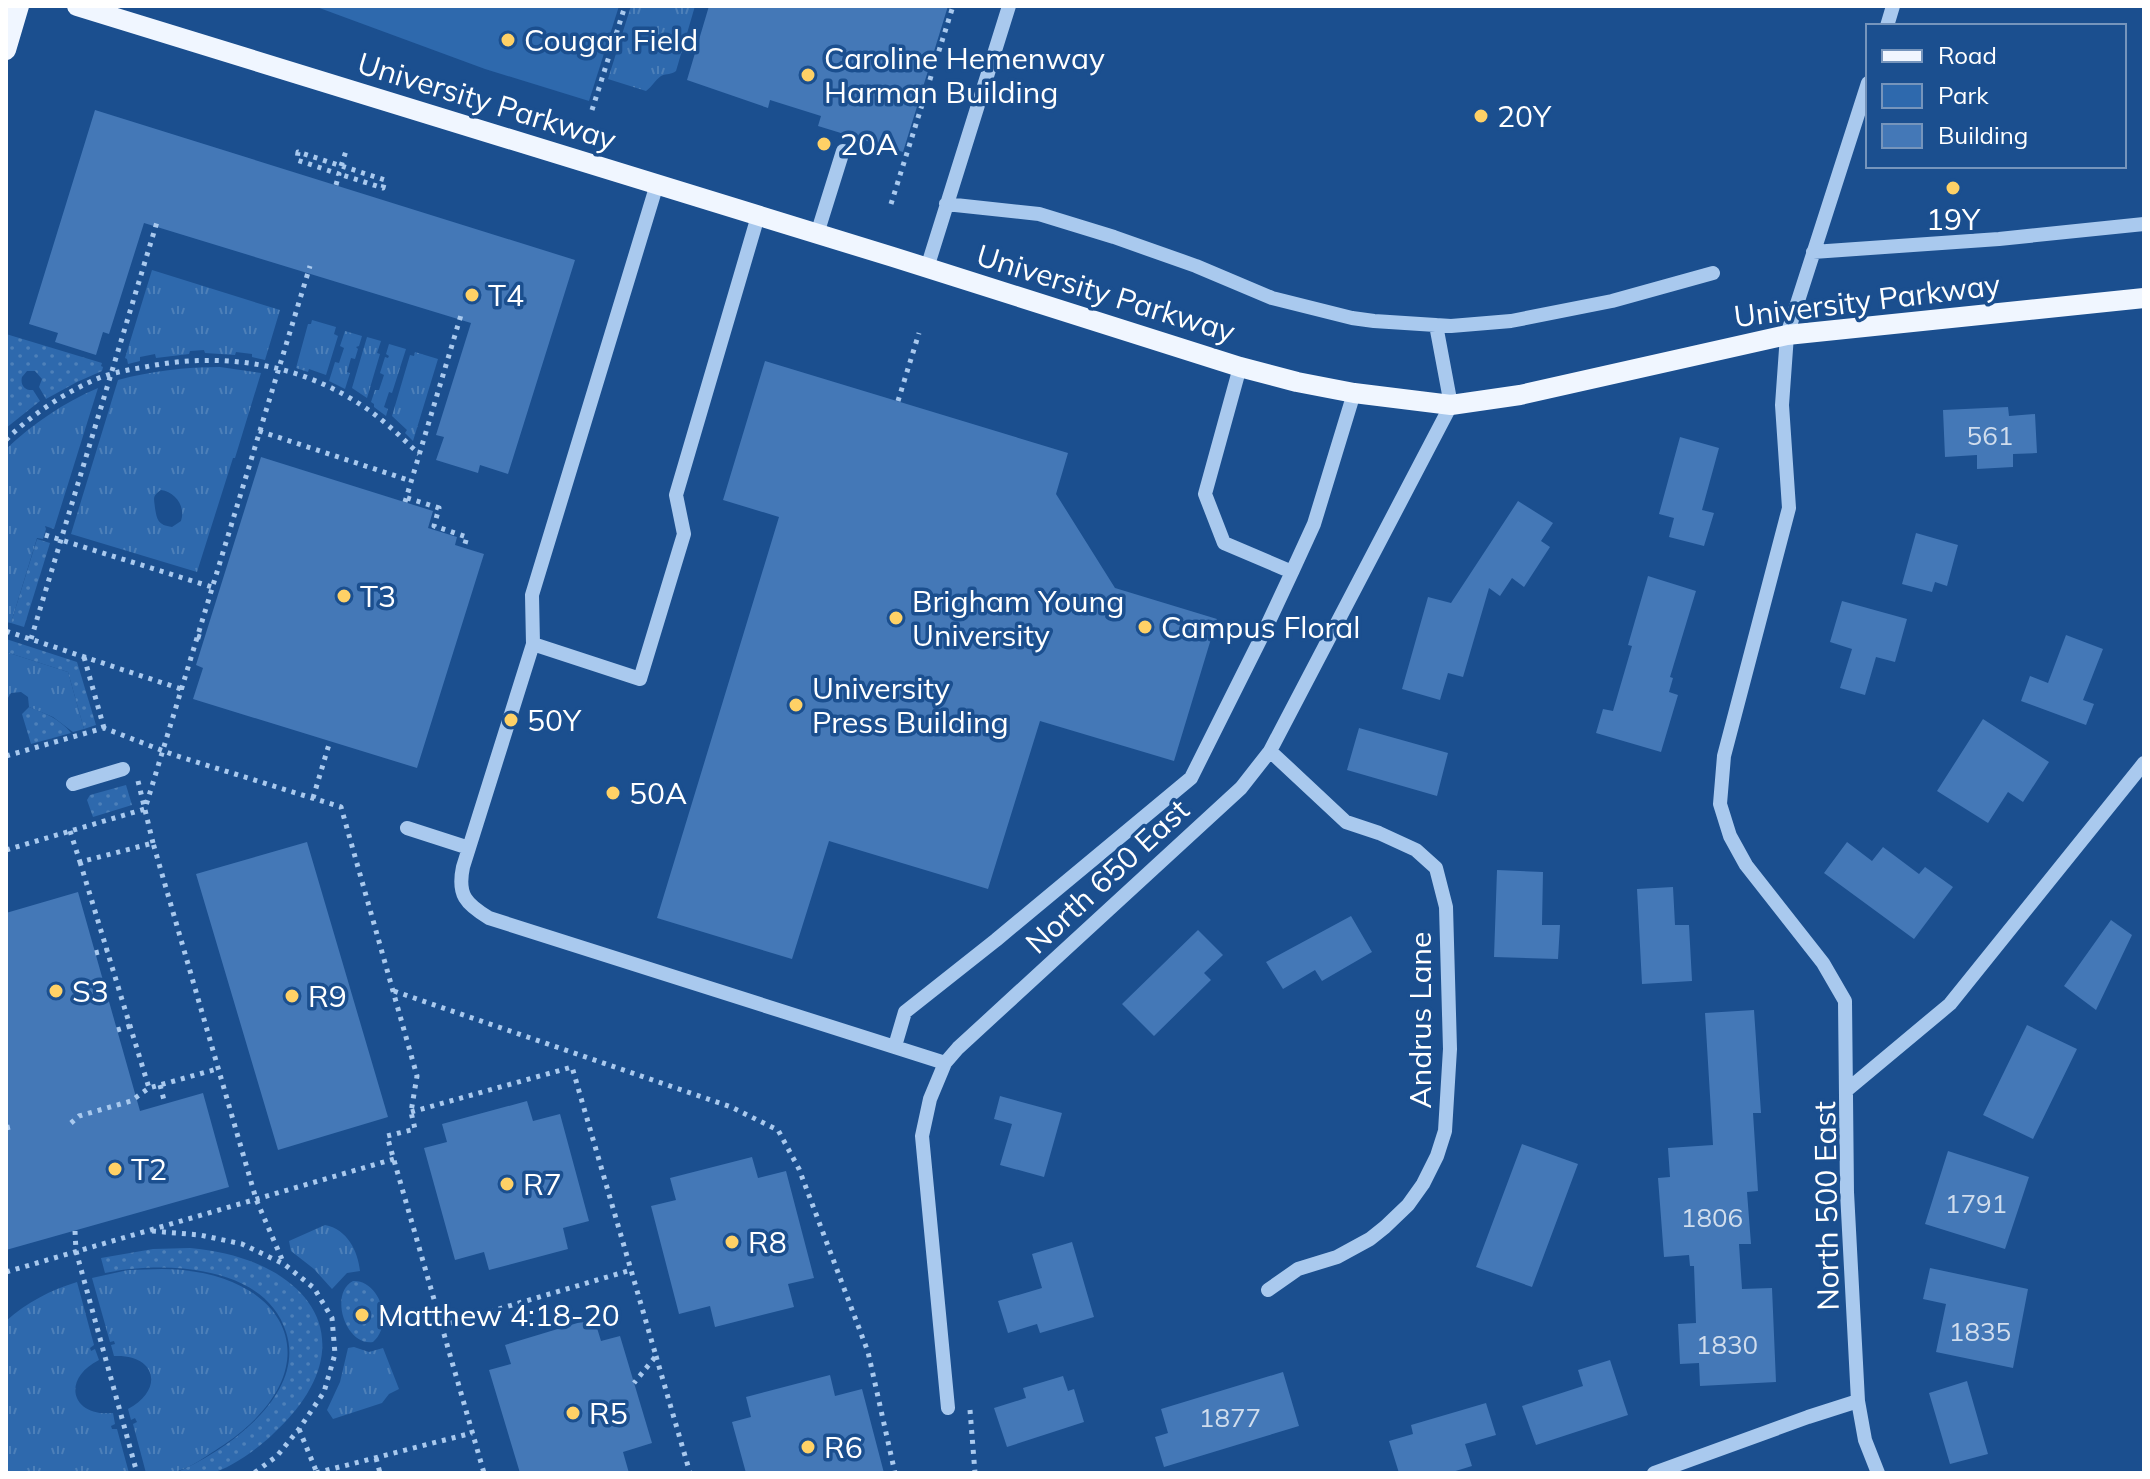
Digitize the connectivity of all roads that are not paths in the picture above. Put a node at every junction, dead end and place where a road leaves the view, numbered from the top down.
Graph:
1 (19, 6) edge
2 (77, 6) edge
3 (1009, 6) edge
4 (6, 50) edge
5 (1866, 89) edge
6 (843, 151) dead end
7 (657, 184) junction
8 (946, 204) junction
9 (758, 216) junction
10 (2144, 224) edge
11 (817, 234) junction
12 (1813, 252) junction
13 (927, 268) junction
14 (1713, 273) dead end
15 (2144, 298) edge
16 (1436, 325) junction
17 (1787, 335) junction
18 (1240, 367) junction
19 (1354, 393) junction
20 (1451, 405) junction
21 (1292, 572) junction
22 (533, 644) junction
23 (1270, 751) junction
24 (2144, 763) edge
25 (123, 769) dead end
26 (73, 784) dead end
27 (407, 828) dead end
28 (469, 848) junction
29 (895, 1046) junction
30 (945, 1063) junction
31 (1847, 1090) junction
32 (1268, 1290) dead end
33 (1858, 1401) junction
34 (948, 1408) road end
35 (1654, 1473) edge
36 (1878, 1473) edge

1 - 4 main road
2 - 7 main road, University Parkway
3 - 8 street
5 - 12 street
6 - 11 street
7 - 9 main road, University Parkway
7 - 22 street
8 - 13 street
8 - 16 street
9 - 11 main road, University Parkway
9 - 22 street
10 - 12 street
11 - 13 main road, University Parkway
12 - 17 street
13 - 18 main road, University Parkway
14 - 16 street
15 - 17 main road, University Parkway
16 - 20 street
17 - 20 main road, University Parkway
17 - 31 street
18 - 19 main road, University Parkway
18 - 21 street
19 - 20 main road, University Parkway
19 - 21 street
20 - 23 street, North 650 East
21 - 29 street
22 - 28 street
23 - 30 street, North 650 East
23 - 32 street, Andrus Lane
24 - 31 street, North 500 East
25 - 26 street
27 - 28 street
28 - 29 street
29 - 30 street
30 - 34 street, North 650 East
31 - 33 street, North 500 East
33 - 35 street
33 - 36 street, North 500 East

